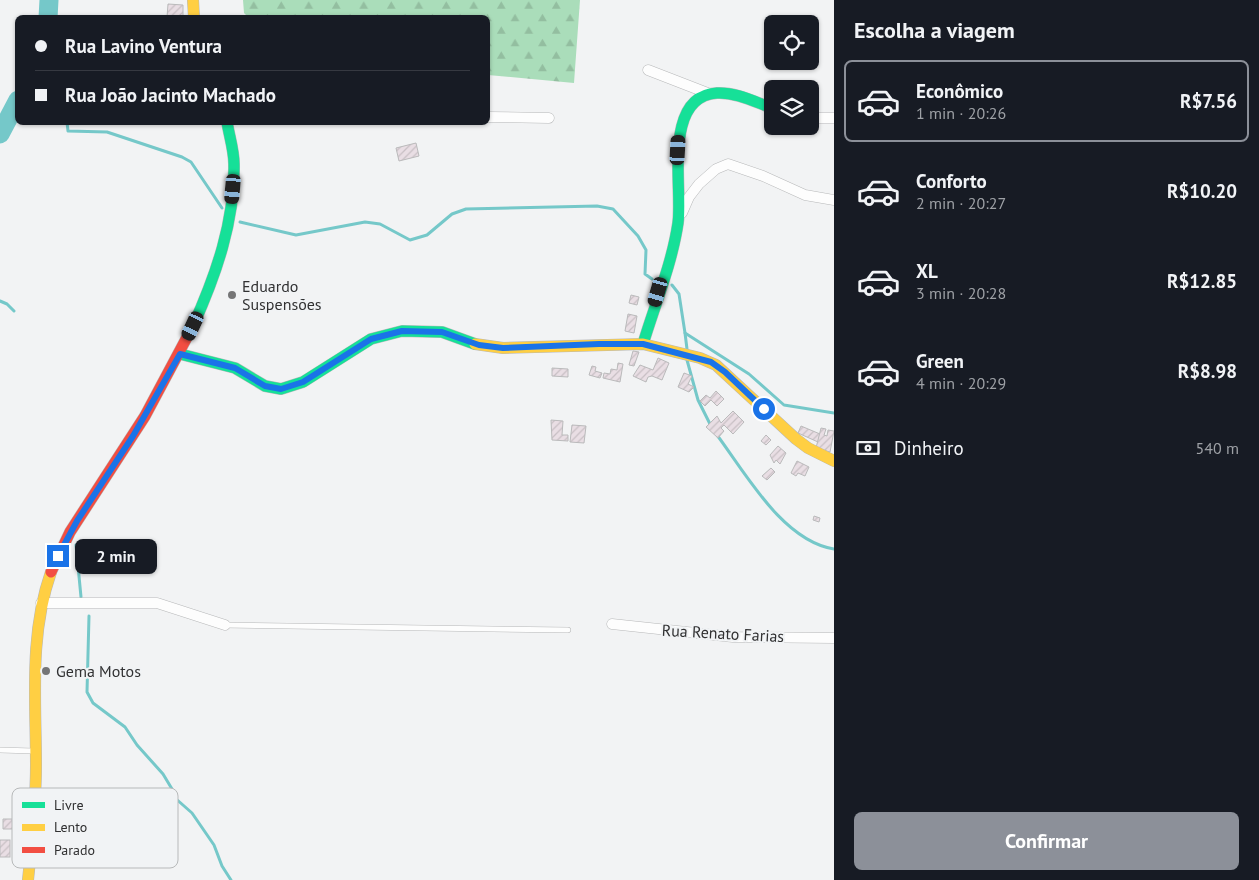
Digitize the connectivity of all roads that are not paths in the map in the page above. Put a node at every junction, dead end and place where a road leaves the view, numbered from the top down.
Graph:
1 (193, 0) edge
2 (194, 15) edge
3 (648, 70) dead end
4 (710, 94) junction
5 (764, 105) edge
6 (490, 117) edge
7 (549, 118) dead end
8 (819, 118) edge
9 (834, 118) edge
10 (228, 125) edge
11 (834, 200) edge
12 (678, 223) junction
13 (643, 344) junction
14 (180, 354) junction
15 (834, 460) edge
16 (41, 603) junction
17 (612, 624) dead end
18 (225, 625) joint
19 (568, 630) dead end
20 (834, 638) edge
21 (0, 750) edge
22 (36, 751) junction
23 (36, 788) edge

1 - 2 street
3 - 4 street
4 - 5 street
4 - 12 street
6 - 7 street
8 - 9 street
10 - 14 street
11 - 12 street
12 - 13 street
13 - 14 street
13 - 15 street
14 - 16 street
16 - 18 street
16 - 22 street
17 - 20 street, Rua Renato Farias
18 - 19 lane
21 - 22 lane
22 - 23 street

